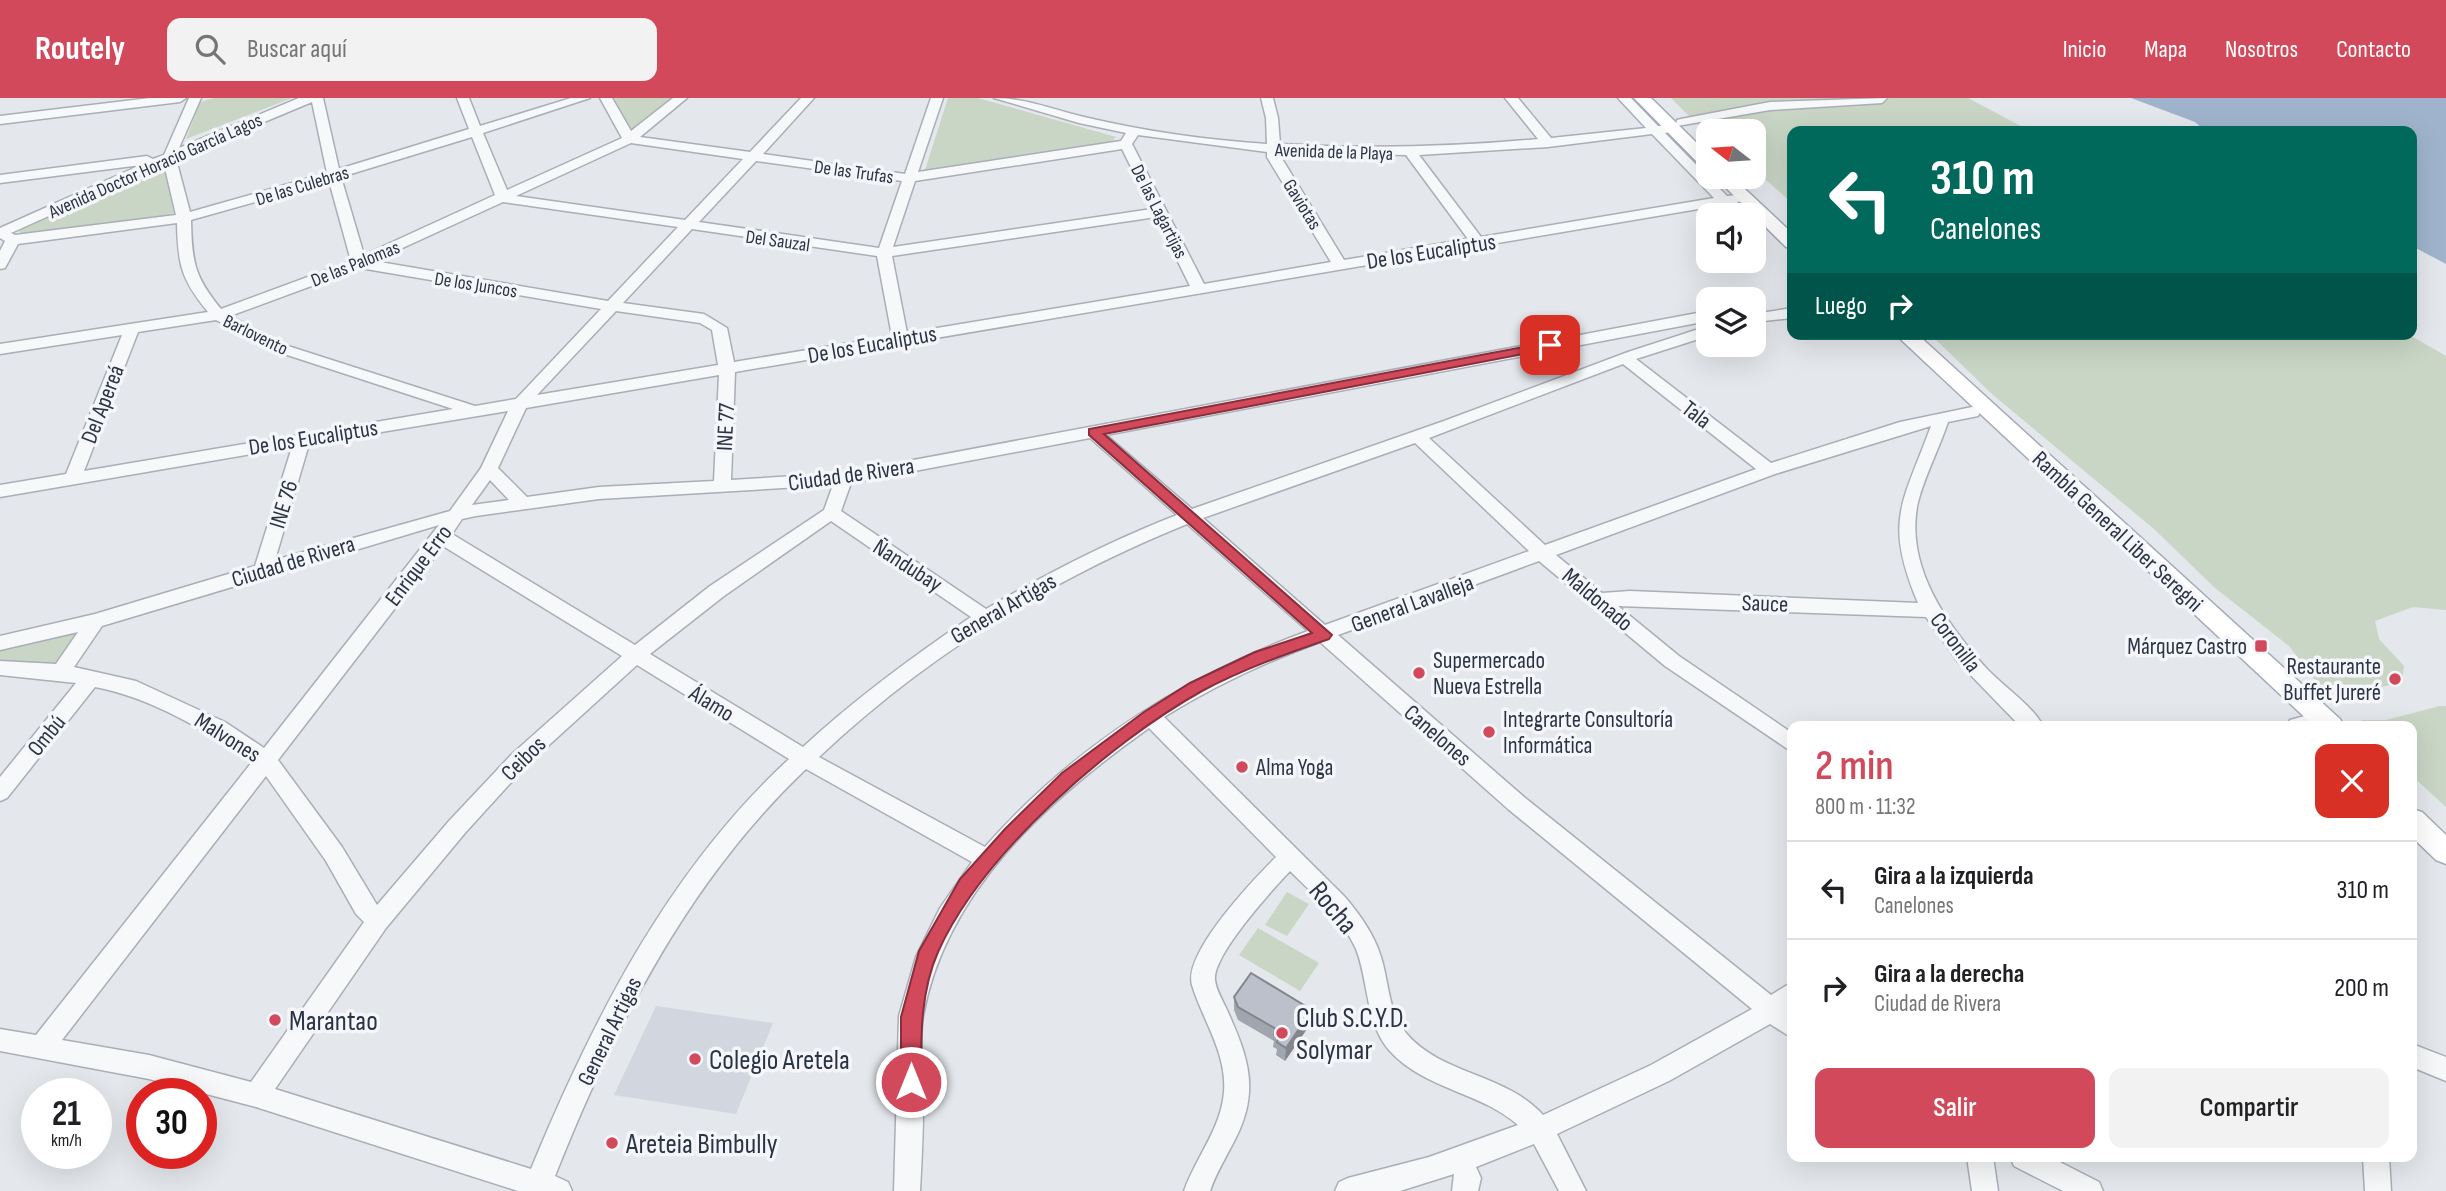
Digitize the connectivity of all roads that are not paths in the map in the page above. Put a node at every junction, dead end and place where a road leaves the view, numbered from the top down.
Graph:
1 (180, 98) edge
2 (195, 98) edge
3 (310, 98) edge
4 (317, 98) edge
5 (463, 98) edge
6 (584, 98) edge
7 (606, 98) edge
8 (681, 98) edge
9 (808, 98) edge
10 (937, 98) edge
11 (1000, 98) edge
12 (1267, 98) edge
13 (1511, 98) edge
14 (1624, 98) edge
15 (1643, 98) edge
16 (1656, 98) edge
17 (1882, 99) edge
18 (1029, 102) edge
19 (0, 120) edge
20 (1669, 127) junction
21 (475, 132) junction
22 (1129, 138) junction
23 (629, 139) junction
24 (1696, 142) edge
25 (1548, 143) junction
26 (1272, 148) junction
27 (1696, 152) edge
28 (1410, 153) junction
29 (169, 157) junction
30 (753, 157) junction
31 (334, 175) junction
32 (908, 178) junction
33 (0, 179) edge
34 (1736, 189) edge
35 (1748, 189) edge
36 (1744, 197) junction
37 (503, 198) junction
38 (1723, 201) junction
39 (1727, 203) edge
40 (1160, 212) junction
41 (184, 218) junction
42 (1766, 224) edge
43 (686, 226) junction
44 (1787, 233) edge
45 (1787, 233) edge
46 (1787, 234) edge
47 (5, 235) edge
48 (1478, 243) junction
49 (884, 253) junction
50 (359, 263) junction
51 (0, 265) edge
52 (1341, 266) junction
53 (1199, 289) junction
54 (610, 306) junction
55 (1787, 314) edge
56 (218, 315) junction
57 (1766, 316) edge
58 (1696, 318) edge
59 (131, 330) junction
60 (1696, 335) edge
61 (900, 339) junction
62 (1895, 340) edge
63 (1911, 340) edge
64 (0, 349) edge
65 (1625, 358) junction
66 (727, 369) junction
67 (519, 405) junction
68 (478, 412) junction
69 (1972, 412) junction
70 (1941, 420) junction
71 (1093, 432) junction
72 (1418, 436) junction
73 (303, 438) junction
74 (489, 470) junction
75 (1769, 470) junction
76 (73, 478) junction
77 (844, 479) junction
78 (722, 485) junction
79 (0, 491) edge
80 (521, 501) junction
81 (831, 513) junction
82 (456, 515) junction
83 (1189, 517) junction
84 (441, 536) junction
85 (1543, 554) junction
86 (263, 570) junction
87 (1600, 600) junction
88 (1930, 610) junction
89 (984, 617) junction
90 (95, 621) junction
91 (1324, 635) junction
92 (0, 643) edge
93 (634, 656) junction
94 (0, 668) edge
95 (61, 672) junction
96 (91, 678) junction
97 (1150, 716) junction
98 (2028, 721) edge
99 (2311, 721) edge
100 (2311, 721) edge
101 (1787, 741) edge
102 (802, 757) junction
103 (267, 761) junction
104 (0, 792) edge
105 (2417, 805) edge
106 (2417, 825) edge
107 (2446, 832) edge
108 (2446, 852) edge
109 (1289, 858) junction
110 (989, 860) junction
111 (378, 921) junction
112 (1787, 997) edge
113 (1771, 1011) junction
114 (1787, 1023) edge
115 (0, 1041) edge
116 (42, 1047) junction
117 (2417, 1058) edge
118 (2446, 1069) edge
119 (256, 1095) junction
120 (1540, 1130) junction
121 (1461, 1161) junction
122 (1980, 1162) edge
123 (2033, 1162) edge
124 (2375, 1162) edge
125 (544, 1189) edge
126 (907, 1191) edge
127 (1197, 1191) edge
128 (1348, 1191) edge
129 (1465, 1191) edge
130 (1573, 1191) edge
131 (1985, 1191) edge
132 (2090, 1191) edge
133 (2378, 1191) edge

1 - 19 street
2 - 29 street
3 - 29 street, Avenida Doctor Horacio García Lagos
4 - 31 street
5 - 21 street
6 - 21 street, De las Culebras
7 - 23 street
8 - 23 street, De las Palomas
9 - 30 street, Enrique Erro
10 - 32 street
11 - 18 street, Avenida de la Playa
12 - 26 street, Gaviotas
13 - 25 street
14 - 20 street
15 - 20 main road
16 - 20 main road
17 - 20 street, Avenida de la Playa
18 - 22 street, Avenida de la Playa
20 - 24 main road
20 - 25 street, Avenida de la Playa
20 - 27 main road
20 - 38 street
21 - 31 street, De las Culebras
21 - 37 street
22 - 26 street, Avenida de la Playa
22 - 32 street, De las Trufas
22 - 40 street, De las Lagartijas
23 - 30 street, De las Trufas
23 - 37 street, De las Palomas
25 - 28 street, Avenida de la Playa
26 - 28 street, Avenida de la Playa
26 - 52 street, Gaviotas
28 - 48 street
29 - 33 street
29 - 41 street, Barlovento
29 - 47 street, Avenida Doctor Horacio García Lagos
30 - 32 street, De las Trufas
30 - 43 street, Enrique Erro
31 - 41 street, De las Culebras
31 - 50 street
32 - 49 street
34 - 36 main road
35 - 45 main road
36 - 38 street, De los Eucaliptus
36 - 44 main road
37 - 43 street, Del Sauzal
37 - 50 street, De las Palomas
38 - 39 street
38 - 48 street, De los Eucaliptus
40 - 49 street, Del Sauzal
40 - 53 street, De las Lagartijas
41 - 47 street, De las Culebras
41 - 56 street, Barlovento
42 - 46 street
43 - 49 street, Del Sauzal
43 - 54 street, Enrique Erro
47 - 51 street
48 - 52 street, De los Eucaliptus
49 - 61 street
50 - 54 street, De los Juncos
50 - 56 street, De las Palomas
52 - 53 street, De los Eucaliptus
53 - 61 street, De los Eucaliptus
54 - 66 street, De los Juncos
54 - 67 street, Enrique Erro
55 - 57 street
56 - 59 street, De las Palomas
56 - 68 street, Barlovento
58 - 71 street, Ciudad de Rivera
59 - 64 street, De las Palomas
59 - 76 street, Del Apereá
60 - 65 street, General Artigas
61 - 66 street, De los Eucaliptus
62 - 69 main road, Rambla General Liber Seregni
63 - 100 main road, Rambla General Liber Seregni
65 - 72 street, General Artigas
65 - 75 street, Tala
66 - 67 street, De los Eucaliptus
66 - 78 street, INE 77
67 - 68 street, De los Eucaliptus
67 - 74 street, Enrique Erro
68 - 73 street, De los Eucaliptus
69 - 70 street, General Lavalleja
69 - 99 main road, Rambla General Liber Seregni
70 - 75 street, General Lavalleja
70 - 88 street, Coronilla
71 - 77 street, Ciudad de Rivera
71 - 83 street, Canelones
72 - 83 street, General Artigas
72 - 85 street, Maldonado
73 - 76 street, De los Eucaliptus
73 - 86 street, INE 76
74 - 80 street
74 - 82 street, Enrique Erro
75 - 85 street, General Lavalleja
76 - 79 street, De los Eucaliptus
77 - 78 street, Ciudad de Rivera
77 - 81 street
78 - 80 street, Ciudad de Rivera
80 - 82 street, Ciudad de Rivera
81 - 89 street, Ñandubay
81 - 93 street, Ceibos
82 - 84 street, Enrique Erro
82 - 86 street, Ciudad de Rivera
83 - 89 street, General Artigas
83 - 91 street, Canelones
84 - 93 street, Álamo
84 - 103 street, Enrique Erro
85 - 87 street, Maldonado
85 - 91 street, General Lavalleja
86 - 90 street, Ciudad de Rivera
87 - 88 street, Sauce
87 - 101 street, Maldonado
88 - 98 street, Coronilla
89 - 102 street, General Artigas
90 - 92 street, Ciudad de Rivera
90 - 95 street
91 - 97 street, General Lavalleja
91 - 113 street, Canelones
93 - 102 street, Álamo
93 - 111 street, Ceibos
94 - 95 street, Malvones
95 - 96 street, Malvones
96 - 103 street, Malvones
96 - 104 street, Ombú
97 - 109 street, Rocha
97 - 110 street, General Lavalleja
102 - 110 street, Álamo
102 - 125 street, General Artigas
103 - 111 street, Malvones
103 - 116 street, Enrique Erro
105 - 107 main road
106 - 108 main road
109 - 120 street, Rocha
109 - 127 street
110 - 126 street, General Lavalleja
111 - 119 street, Ceibos
112 - 113 street
113 - 114 street, Canelones
113 - 120 street
115 - 116 street
116 - 119 street
117 - 118 street
119 - 125 street
120 - 121 street
120 - 130 street, Rocha
121 - 128 street
121 - 129 street
122 - 131 street
123 - 132 street
124 - 133 street

